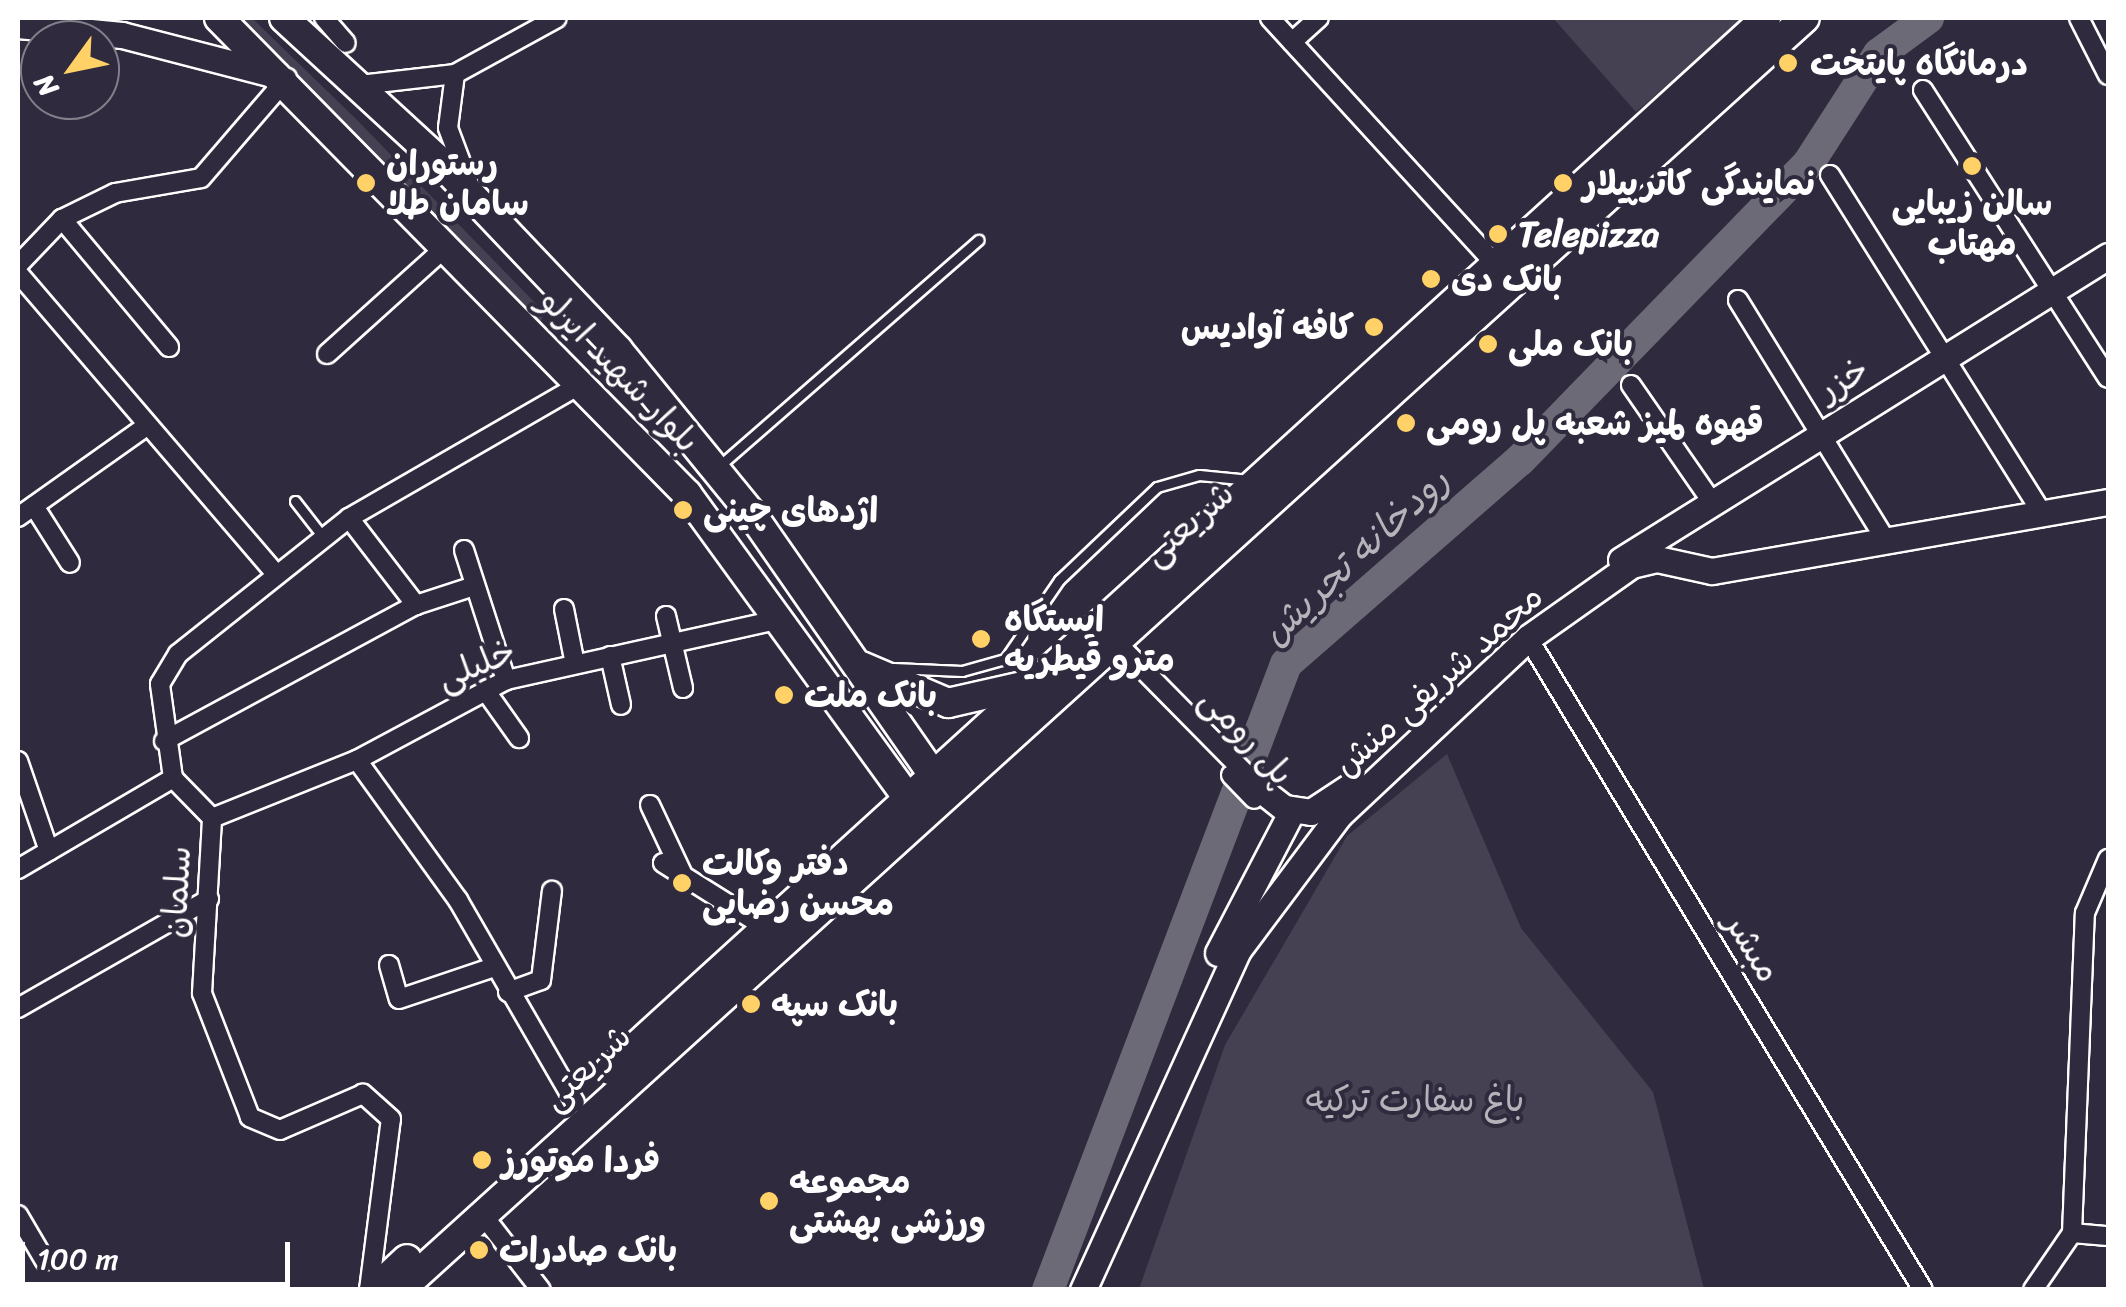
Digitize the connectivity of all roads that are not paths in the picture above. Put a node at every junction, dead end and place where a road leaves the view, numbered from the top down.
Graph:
1 (219, 18) edge
2 (284, 18) edge
3 (324, 18) edge
4 (557, 18) edge
5 (1270, 18) edge
6 (1320, 18) edge
7 (1766, 18) edge
8 (1805, 18) edge
9 (2080, 18) edge
10 (18, 25) edge
11 (1292, 42) junction
12 (346, 43) dead end
13 (455, 74) junction
14 (2108, 76) edge
15 (287, 78) junction
16 (360, 84) junction
17 (1922, 90) dead end
18 (1830, 175) dead end
19 (477, 201) junction
20 (62, 219) junction
21 (978, 240) dead end
22 (448, 245) junction
23 (2108, 256) edge
24 (1493, 262) junction
25 (18, 265) edge
26 (18, 273) edge
27 (557, 286) junction
28 (2052, 291) junction
29 (1738, 300) dead end
30 (522, 323) junction
31 (169, 347) dead end
32 (327, 354) dead end
33 (1946, 358) junction
34 (2108, 378) edge
35 (582, 384) junction
36 (1631, 386) dead end
37 (148, 425) junction
38 (1824, 431) junction
39 (715, 470) junction
40 (1253, 481) junction
41 (295, 501) dead end
42 (1712, 502) junction
43 (2108, 502) edge
44 (34, 506) junction
45 (2041, 512) junction
46 (18, 517) edge
47 (349, 518) junction
48 (1683, 520) junction
49 (322, 538) junction
50 (1886, 541) junction
51 (464, 550) dead end
52 (70, 563) dead end
53 (1614, 564) joint
54 (1752, 564) junction
55 (276, 573) junction
56 (474, 586) junction
57 (416, 605) junction
58 (564, 609) dead end
59 (666, 616) dead end
60 (781, 619) junction
61 (1528, 638) junction
62 (1113, 639) junction
63 (672, 642) junction
64 (610, 656) junction
65 (853, 662) junction
66 (576, 664) junction
67 (506, 680) junction
68 (1033, 682) junction
69 (683, 688) dead end
70 (485, 690) junction
71 (622, 705) dead end
72 (519, 738) dead end
73 (164, 741) junction
74 (357, 760) junction
75 (18, 761) edge
76 (173, 778) junction
77 (938, 783) junction
78 (1259, 796) joint
79 (650, 805) dead end
80 (913, 806) junction
81 (1332, 810) junction
82 (212, 818) junction
83 (1289, 818) junction
84 (49, 851) junction
85 (2108, 858) edge
86 (663, 863) dead end
87 (18, 870) edge
88 (682, 874) junction
89 (552, 891) dead end
90 (209, 899) junction
91 (762, 926) junction
92 (388, 965) dead end
93 (494, 967) junction
94 (508, 992) junction
95 (18, 1008) edge
96 (576, 1103) junction
97 (482, 1214) junction
98 (18, 1216) edge
99 (2072, 1234) junction
100 (2108, 1236) edge
101 (44, 1261) dead end
102 (372, 1290) edge
103 (400, 1290) edge
104 (541, 1290) edge
105 (1068, 1290) edge
106 (1083, 1290) edge
107 (1923, 1290) edge
108 (2033, 1290) edge

1 - 15 main road, بلوار شهید ایرلو
2 - 16 main road, بلوار شهید ایرلو
3 - 12 street
4 - 13 street
5 - 11 street
6 - 11 street
7 - 24 main road, شریعتی
8 - 62 main road, شریعتی
9 - 14 street
10 - 15 street
11 - 24 street
13 - 16 street
13 - 19 street
15 - 20 street
15 - 22 main road, بلوار شهید ایرلو
16 - 19 main road, بلوار شهید ایرلو
17 - 28 street
18 - 33 street
19 - 27 main road, بلوار شهید ایرلو
20 - 25 street
20 - 31 street
21 - 39 lane
22 - 30 main road, بلوار شهید ایرلو
22 - 32 street
23 - 28 street, خزر
24 - 40 main road, شریعتی
26 - 37 street
27 - 30 main road
27 - 39 main road, بلوار شهید ایرلو
28 - 33 street, خزر
28 - 34 street
29 - 38 street
30 - 35 main road, بلوار شهید ایرلو
33 - 38 street, خزر
33 - 45 street
35 - 47 street
35 - 60 main road, بلوار شهید ایرلو
36 - 42 street
37 - 44 street
37 - 55 street
38 - 42 street, خزر
38 - 50 street
39 - 65 main road, بلوار شهید ایرلو
40 - 65 lane
40 - 68 main road, شریعتی
41 - 49 lane
42 - 48 street, خزر
43 - 45 street, محمد شریفی منش
44 - 46 street
44 - 52 street
45 - 50 street, محمد شریفی منش
47 - 49 street
47 - 57 street
48 - 53 street, خزر
48 - 54 street
49 - 55 street
50 - 54 street, محمد شریفی منش
51 - 56 street
53 - 81 street, محمد شریفی منش
54 - 61 street, محمد شریفی منش
55 - 73 street
56 - 57 street
56 - 67 street
57 - 73 street
58 - 66 street
59 - 63 street
60 - 63 street, خلیلی
60 - 80 main road, بلوار شهید ایرلو
61 - 81 street, محمد شریفی منش
61 - 107 street, مبشر
62 - 77 main road, شریعتی
62 - 78 street, پل رومی
63 - 64 street, خلیلی
63 - 69 street
64 - 66 street, خلیلی
64 - 71 street
65 - 68 main road
65 - 77 main road, بلوار شهید ایرلو
66 - 67 street, خلیلی
67 - 70 street, خلیلی
68 - 77 main road, شریعتی
70 - 72 street
70 - 74 street, خلیلی
73 - 76 street
74 - 82 street, خلیلی
74 - 93 street
75 - 84 street
76 - 82 street, سلمان
76 - 84 street
77 - 80 main road, شریعتی
78 - 83 street, پل رومی
79 - 88 street
80 - 91 main road, شریعتی
80 - 97 main road, شریعتی
81 - 83 street, پل رومی
81 - 106 street, محمد شریفی منش
82 - 90 street, سلمان
83 - 105 street
84 - 87 street
85 - 99 street
86 - 88 street
88 - 91 street
89 - 94 street
90 - 95 street
90 - 102 street, سلمان
91 - 96 main road, شریعتی
92 - 93 street
93 - 94 street
94 - 96 street
96 - 102 main road, شریعتی
97 - 103 main road, شریعتی
97 - 104 street
98 - 101 street
99 - 100 street
99 - 108 street

